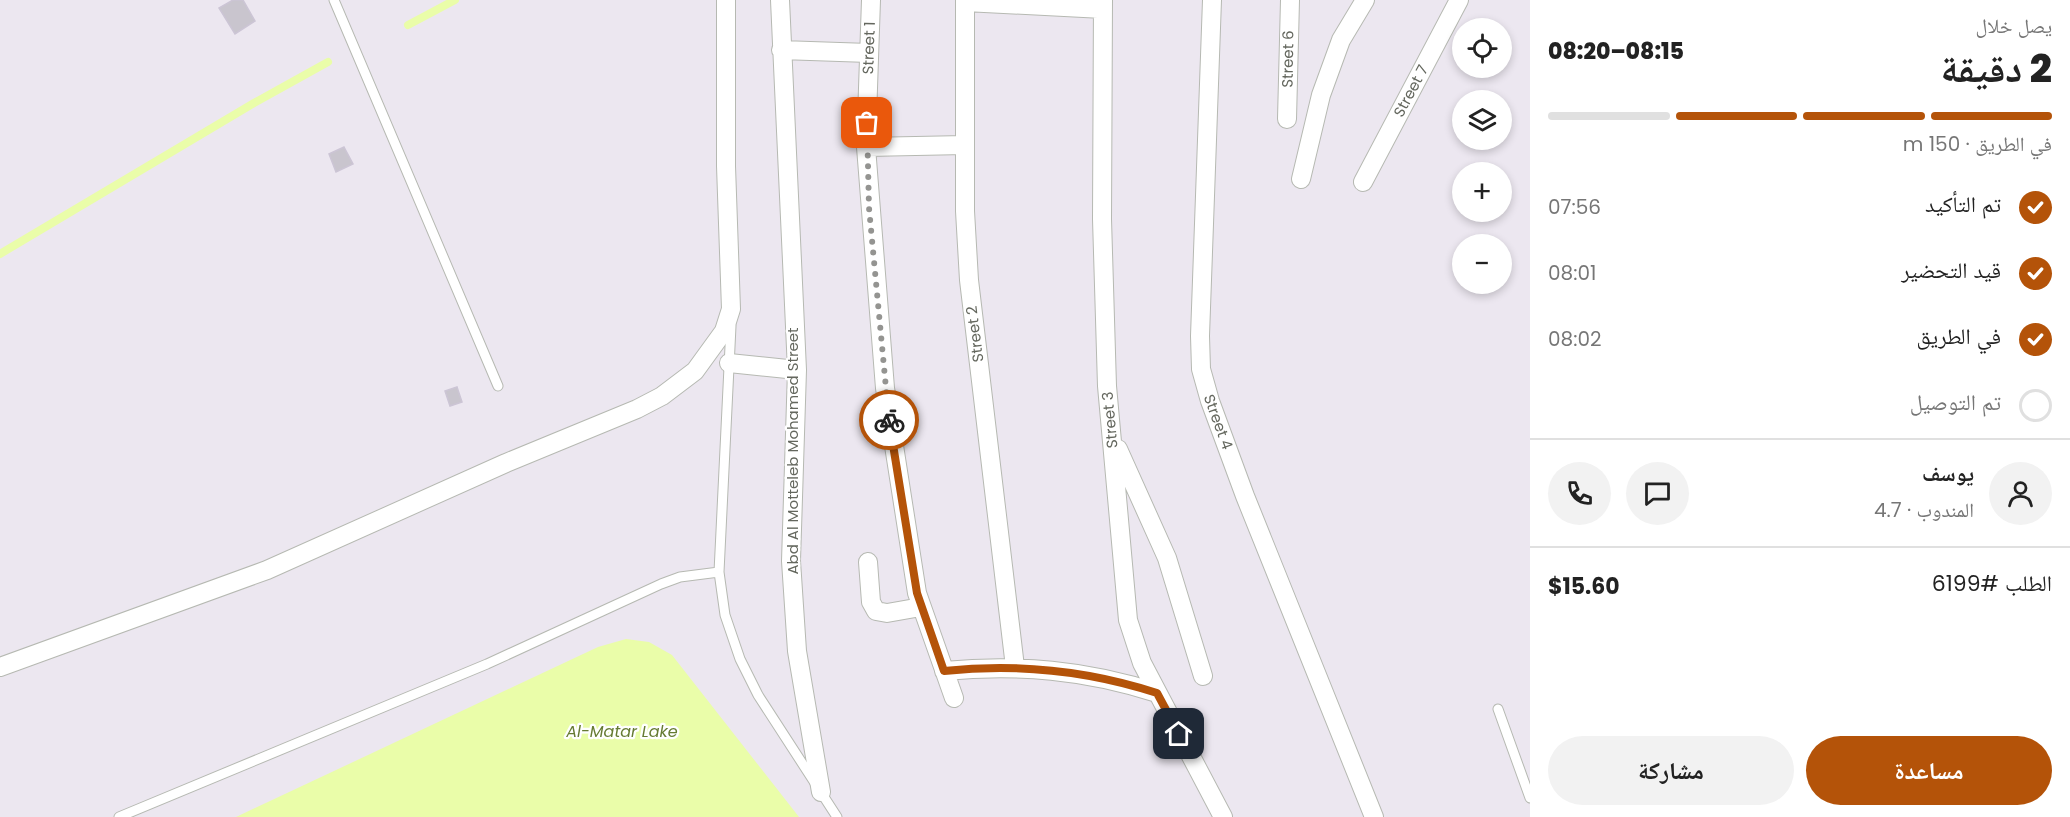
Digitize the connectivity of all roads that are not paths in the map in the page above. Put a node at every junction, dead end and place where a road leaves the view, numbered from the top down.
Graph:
1 (334, 0) edge
2 (726, 0) edge
3 (780, 0) edge
4 (872, 0) edge
5 (1212, 0) edge
6 (1290, 0) edge
7 (1365, 0) edge
8 (1459, 0) edge
9 (965, 1) edge
10 (1103, 4) edge
11 (781, 50) junction
12 (868, 53) junction
13 (1287, 119) dead end
14 (965, 145) junction
15 (867, 147) junction
16 (1301, 179) dead end
17 (1363, 182) dead end
18 (731, 309) junction
19 (729, 363) junction
20 (797, 370) junction
21 (498, 386) dead end
22 (1112, 437) junction
23 (868, 562) dead end
24 (719, 572) junction
25 (921, 607) junction
26 (1015, 667) junction
27 (0, 668) edge
28 (944, 671) junction
29 (1203, 676) dead end
30 (1157, 693) junction
31 (954, 698) dead end
32 (1498, 709) dead end
33 (822, 792) junction
34 (1530, 798) edge
35 (119, 817) edge
36 (837, 817) edge
37 (1223, 817) edge
38 (1374, 817) edge

1 - 21 lane
2 - 18 street
3 - 11 street, Abd Al Motteleb Mohamed Street
4 - 12 street, Street 1
5 - 38 street, Street 4
6 - 13 street, Street 6
7 - 16 street
8 - 17 street, Street 7
9 - 10 street
9 - 14 street, Street 2
10 - 22 street, Street 3
11 - 12 street
11 - 20 street, Abd Al Motteleb Mohamed Street
12 - 15 street, Street 1
14 - 15 street
14 - 26 street, Street 2
15 - 25 street, Street 1
18 - 19 lane
18 - 27 street
19 - 20 street
19 - 24 lane
20 - 33 street, Abd Al Motteleb Mohamed Street
22 - 29 street
22 - 30 street, Street 3
23 - 25 street
24 - 33 lane
24 - 35 lane
25 - 28 street, Street 1
26 - 28 street
26 - 30 street
28 - 31 street, Street 1
30 - 37 street, Street 3
32 - 34 lane
33 - 36 lane

